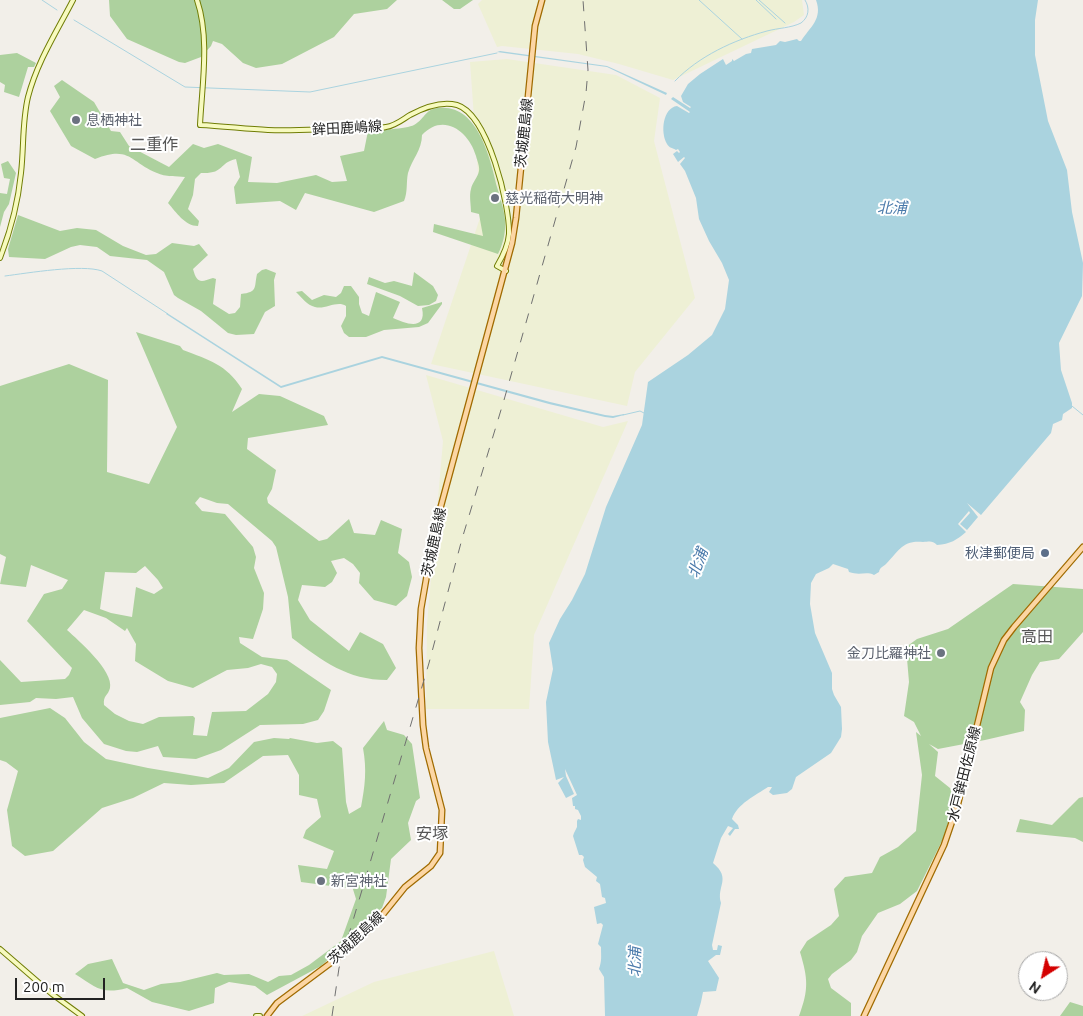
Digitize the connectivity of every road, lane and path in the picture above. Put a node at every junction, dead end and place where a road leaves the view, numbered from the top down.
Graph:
1 (74, 0) edge
2 (197, 0) edge
3 (542, 0) edge
4 (508, 218) junction
5 (516, 218) junction
6 (0, 258) edge
7 (506, 271) junction
8 (1083, 547) edge
9 (0, 949) edge
10 (82, 1016) edge
11 (256, 1016) edge
12 (260, 1016) edge
13 (267, 1016) edge
14 (864, 1016) edge

1 - 6 main road
2 - 4 main road, 鉾田鹿嶋線
3 - 5 main road, 茨城鹿島線
4 - 5 main road
4 - 7 main road, 鉾田鹿嶋線
5 - 7 main road, 茨城鹿島線
7 - 13 main road, 茨城鹿島線
8 - 14 main road, 水戸鉾田佐原線
9 - 10 main road
11 - 12 main road

